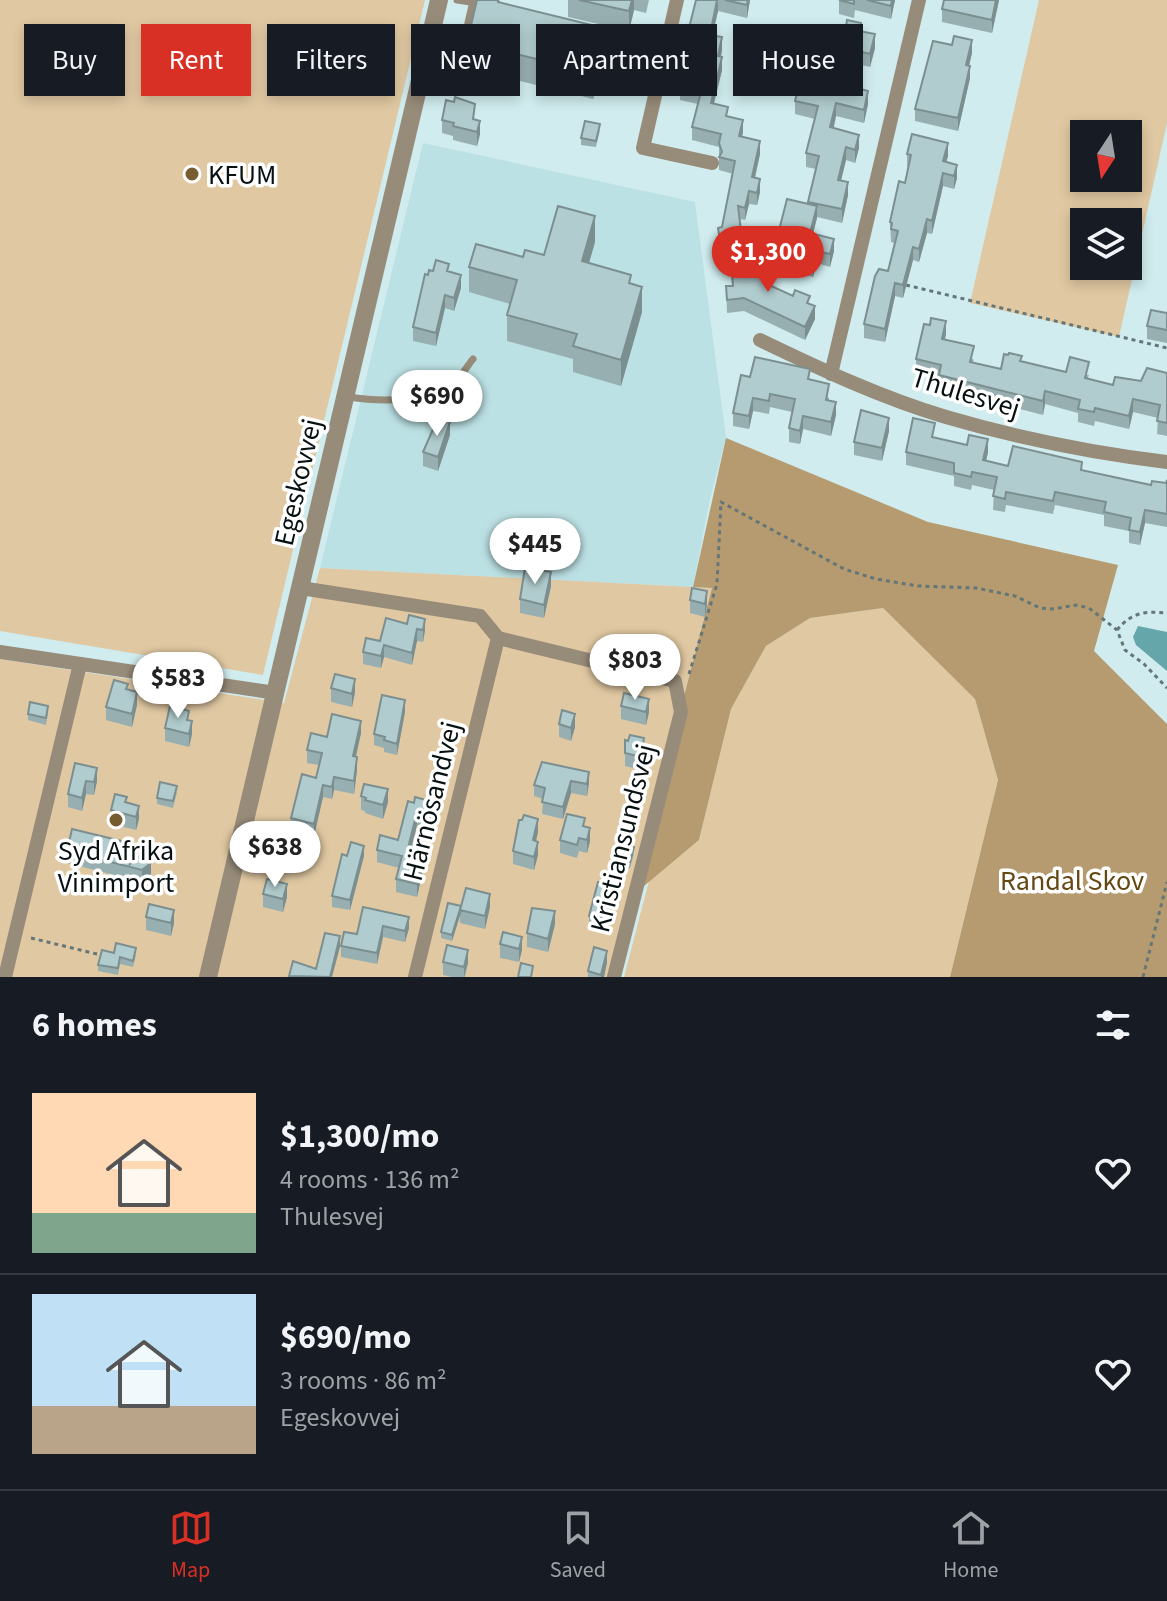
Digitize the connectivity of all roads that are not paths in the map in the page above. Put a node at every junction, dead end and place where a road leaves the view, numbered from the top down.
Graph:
1 (439, 0) edge
2 (457, 0) edge
3 (677, 0) edge
4 (919, 0) edge
5 (473, 1) edge
6 (488, 5) edge
7 (433, 24) edge
8 (468, 24) edge
9 (417, 96) edge
10 (712, 163) dead end
11 (760, 340) dead end
12 (473, 359) dead end
13 (831, 374) junction
14 (346, 397) junction
15 (1167, 462) edge
16 (301, 588) junction
17 (498, 638) junction
18 (0, 652) edge
19 (80, 664) junction
20 (276, 693) junction
21 (5, 977) edge
22 (208, 977) edge
23 (415, 977) edge
24 (614, 977) edge

1 - 7 street, Egeskovvej
2 - 5 lane
3 - 10 street
4 - 13 street
5 - 6 lane
5 - 8 lane
9 - 14 street, Egeskovvej
11 - 13 street, Thulesvej
12 - 14 lane
13 - 15 street, Thulesvej
14 - 16 street, Egeskovvej
16 - 17 street
16 - 20 street, Egeskovvej
17 - 23 street, Härnösandvej
17 - 24 street, Kristiansundsvej
18 - 19 street
19 - 20 street
19 - 21 street
20 - 22 street, Egeskovvej

